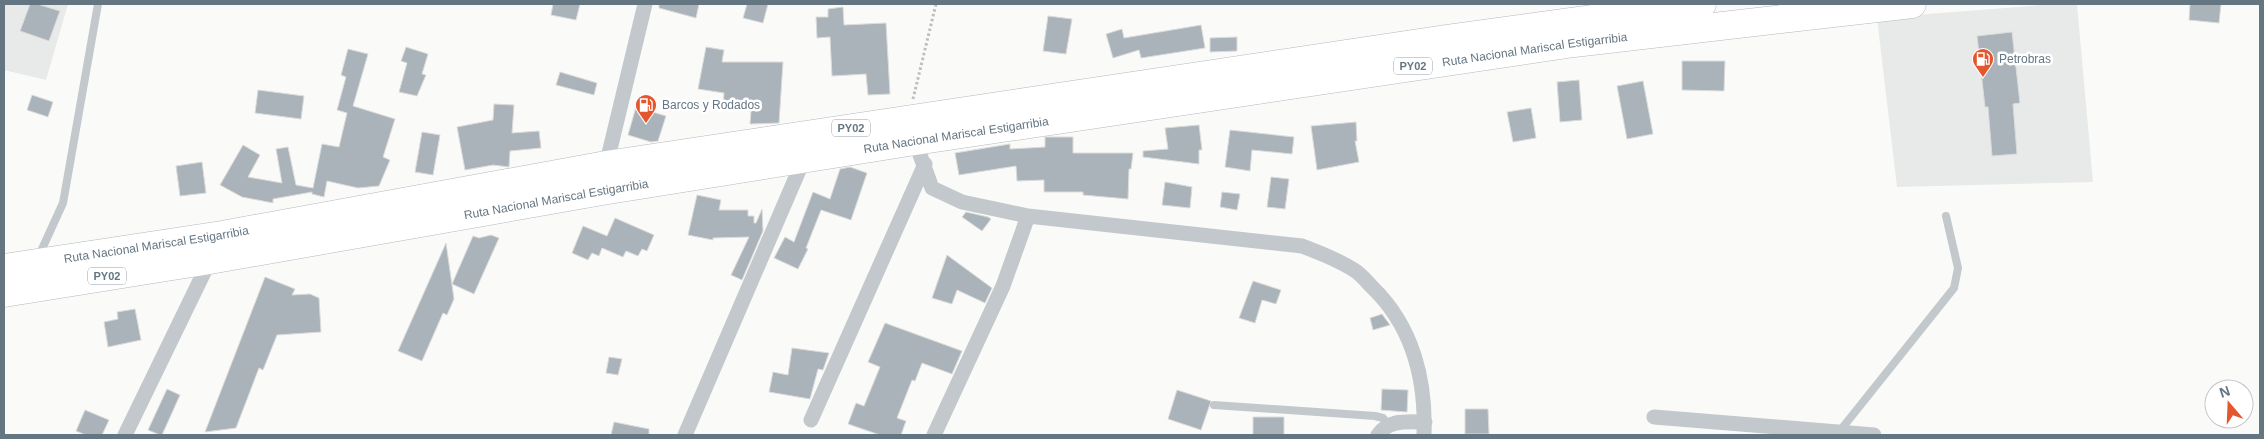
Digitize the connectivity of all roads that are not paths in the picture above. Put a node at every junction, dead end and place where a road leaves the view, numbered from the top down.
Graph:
1 (98, 4) edge
2 (645, 4) edge
3 (1702, 4) edge
4 (1912, 4) edge
5 (1626, 8) edge
6 (916, 142) junction
7 (803, 160) junction
8 (606, 165) junction
9 (602, 192) junction
10 (1028, 216) junction
11 (1946, 216) dead end
12 (210, 260) junction
13 (40, 263) junction
14 (4, 268) edge
15 (4, 293) edge
16 (1214, 405) dead end
17 (1654, 417) dead end
18 (811, 420) dead end
19 (1424, 429) edge
20 (1383, 430) edge
21 (1839, 432) junction
22 (125, 435) edge
23 (686, 435) edge
24 (934, 435) edge
25 (1874, 435) edge

1 - 13 lane
2 - 8 street
3 - 5 highway, Ruta Nacional Mariscal Estigarribia / PY02
4 - 6 highway, Ruta Nacional Mariscal Estigarribia / PY02
5 - 6 highway, Ruta Nacional Mariscal Estigarribia / PY02
6 - 7 highway, Ruta Nacional Mariscal Estigarribia / PY02
6 - 8 highway, Ruta Nacional Mariscal Estigarribia / PY02
6 - 10 street
6 - 18 street
7 - 9 highway, Ruta Nacional Mariscal Estigarribia / PY02
7 - 23 street
8 - 9 street
8 - 13 highway, Ruta Nacional Mariscal Estigarribia / PY02
9 - 12 highway, Ruta Nacional Mariscal Estigarribia / PY02
10 - 19 street
10 - 24 street
11 - 21 lane
12 - 15 highway, Ruta Nacional Mariscal Estigarribia / PY02
12 - 22 street
13 - 14 highway, Ruta Nacional Mariscal Estigarribia / PY02
16 - 20 lane
17 - 21 street
19 - 20 street
21 - 25 street

